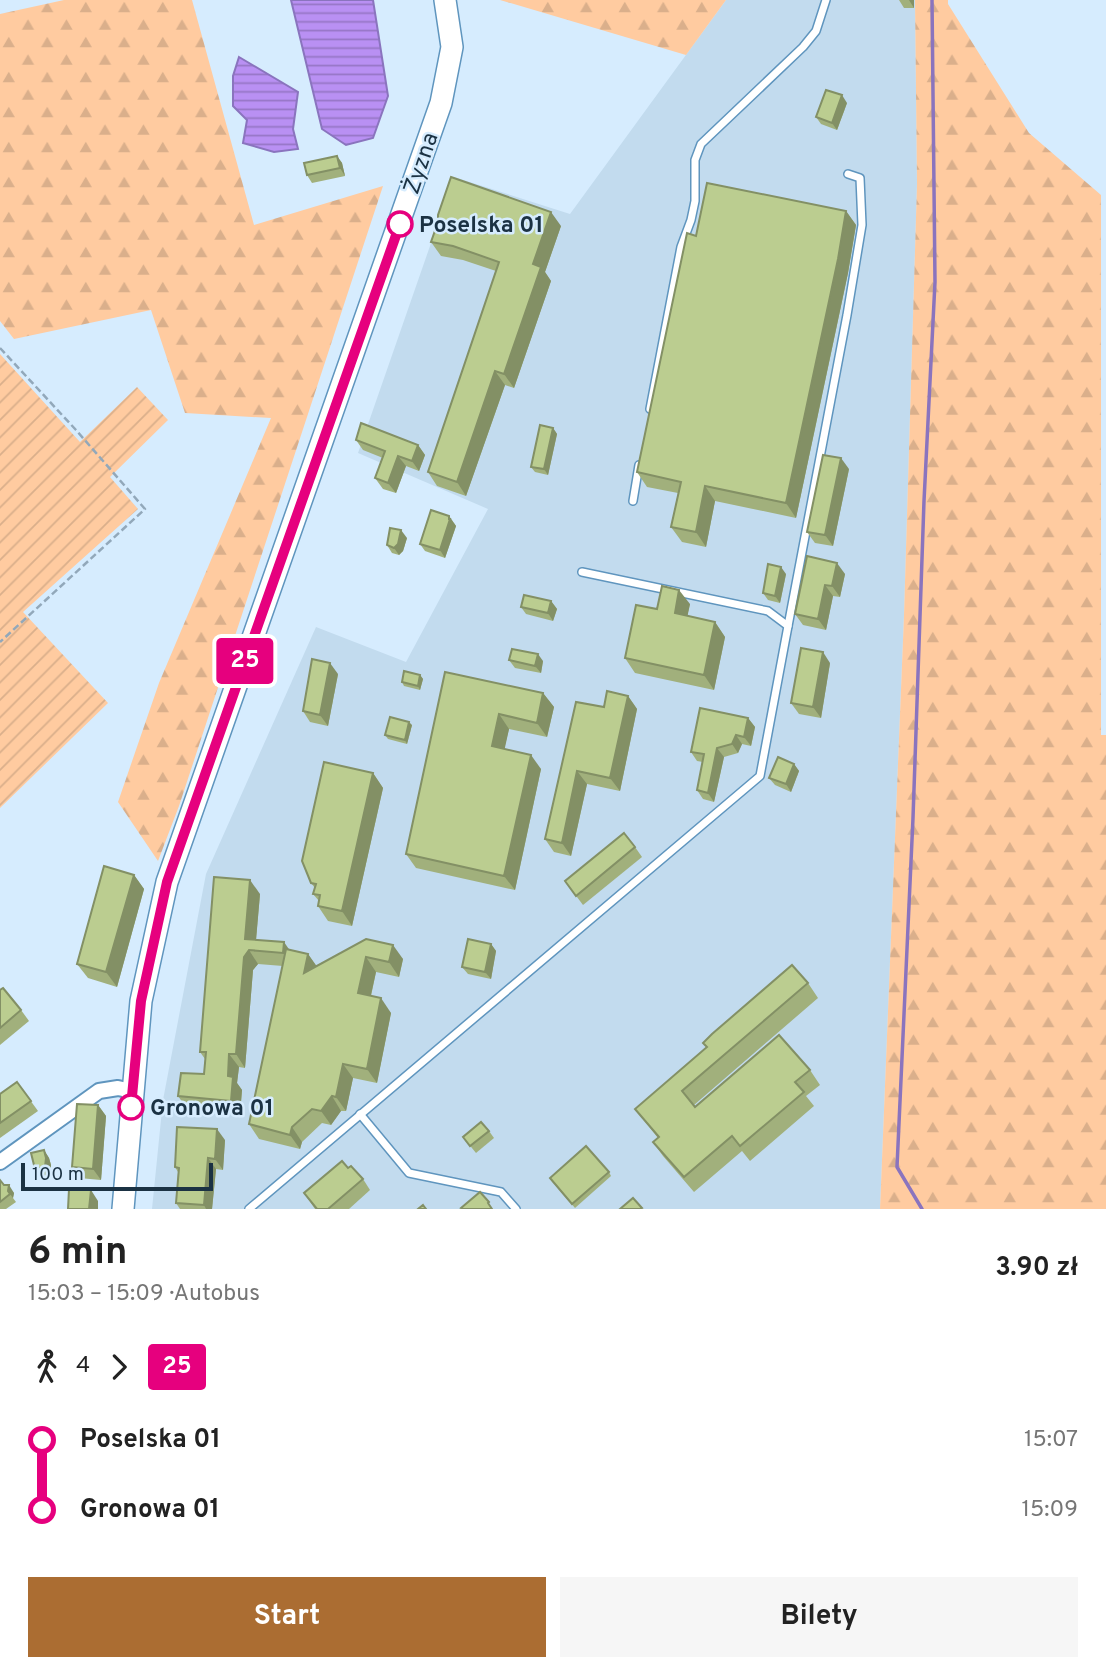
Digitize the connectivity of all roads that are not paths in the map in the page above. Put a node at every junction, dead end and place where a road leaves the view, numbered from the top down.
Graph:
1 (445, 0) edge
2 (826, 0) edge
3 (848, 174) dead end
4 (648, 421) edge
5 (640, 461) edge
6 (633, 501) dead end
7 (582, 572) dead end
8 (788, 626) junction
9 (132, 1091) junction
10 (360, 1114) junction
11 (0, 1162) edge
12 (123, 1209) edge
13 (249, 1209) edge
14 (516, 1209) edge

1 - 9 street, Żyzna
2 - 4 lane
3 - 8 lane
5 - 6 lane
7 - 8 lane
8 - 10 lane
9 - 11 street
9 - 12 street, Żyzna
10 - 13 lane
10 - 14 lane

